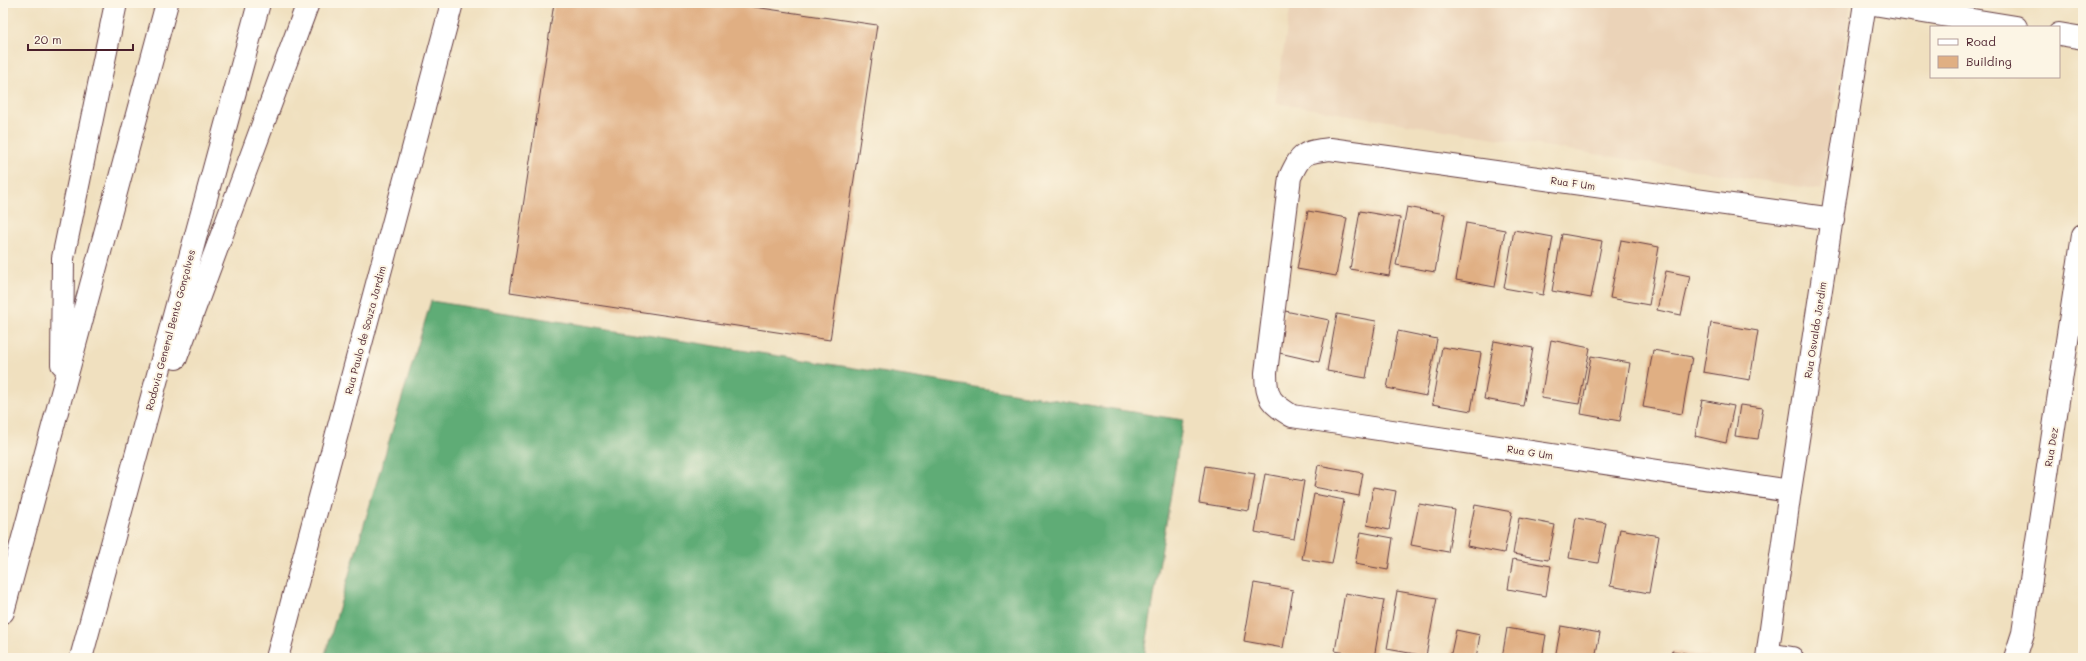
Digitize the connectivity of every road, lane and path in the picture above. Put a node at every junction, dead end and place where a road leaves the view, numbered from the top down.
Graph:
1 (116, 3) edge
2 (167, 3) edge
3 (260, 3) edge
4 (308, 3) edge
5 (452, 3) edge
6 (1866, 3) edge
7 (2010, 26) edge
8 (2060, 34) edge
9 (2083, 38) edge
10 (1833, 219) junction
11 (2083, 235) edge
12 (62, 397) junction
13 (1273, 404) joint
14 (126, 490) junction
15 (1790, 491) junction
16 (3, 612) edge
17 (1768, 656) edge
18 (81, 658) edge
19 (277, 658) edge
20 (1792, 658) edge
21 (2015, 658) edge

1 - 12 main road
2 - 12 main road
3 - 14 main road, Rodovia General Bento Gonçalves
4 - 14 main road
5 - 19 main road, Rua Paulo de Souza Jardim
6 - 7 main road
6 - 10 main road, Rua Osvaldo Jardim
8 - 9 main road
10 - 13 main road, Rua F Um
10 - 15 main road, Rua Osvaldo Jardim
11 - 21 main road, Rua Dez
12 - 16 main road
13 - 15 main road, Rua G Um
14 - 18 main road, Rodovia General Bento Gonçalves
15 - 17 main road, Rua Osvaldo Jardim
17 - 20 main road

